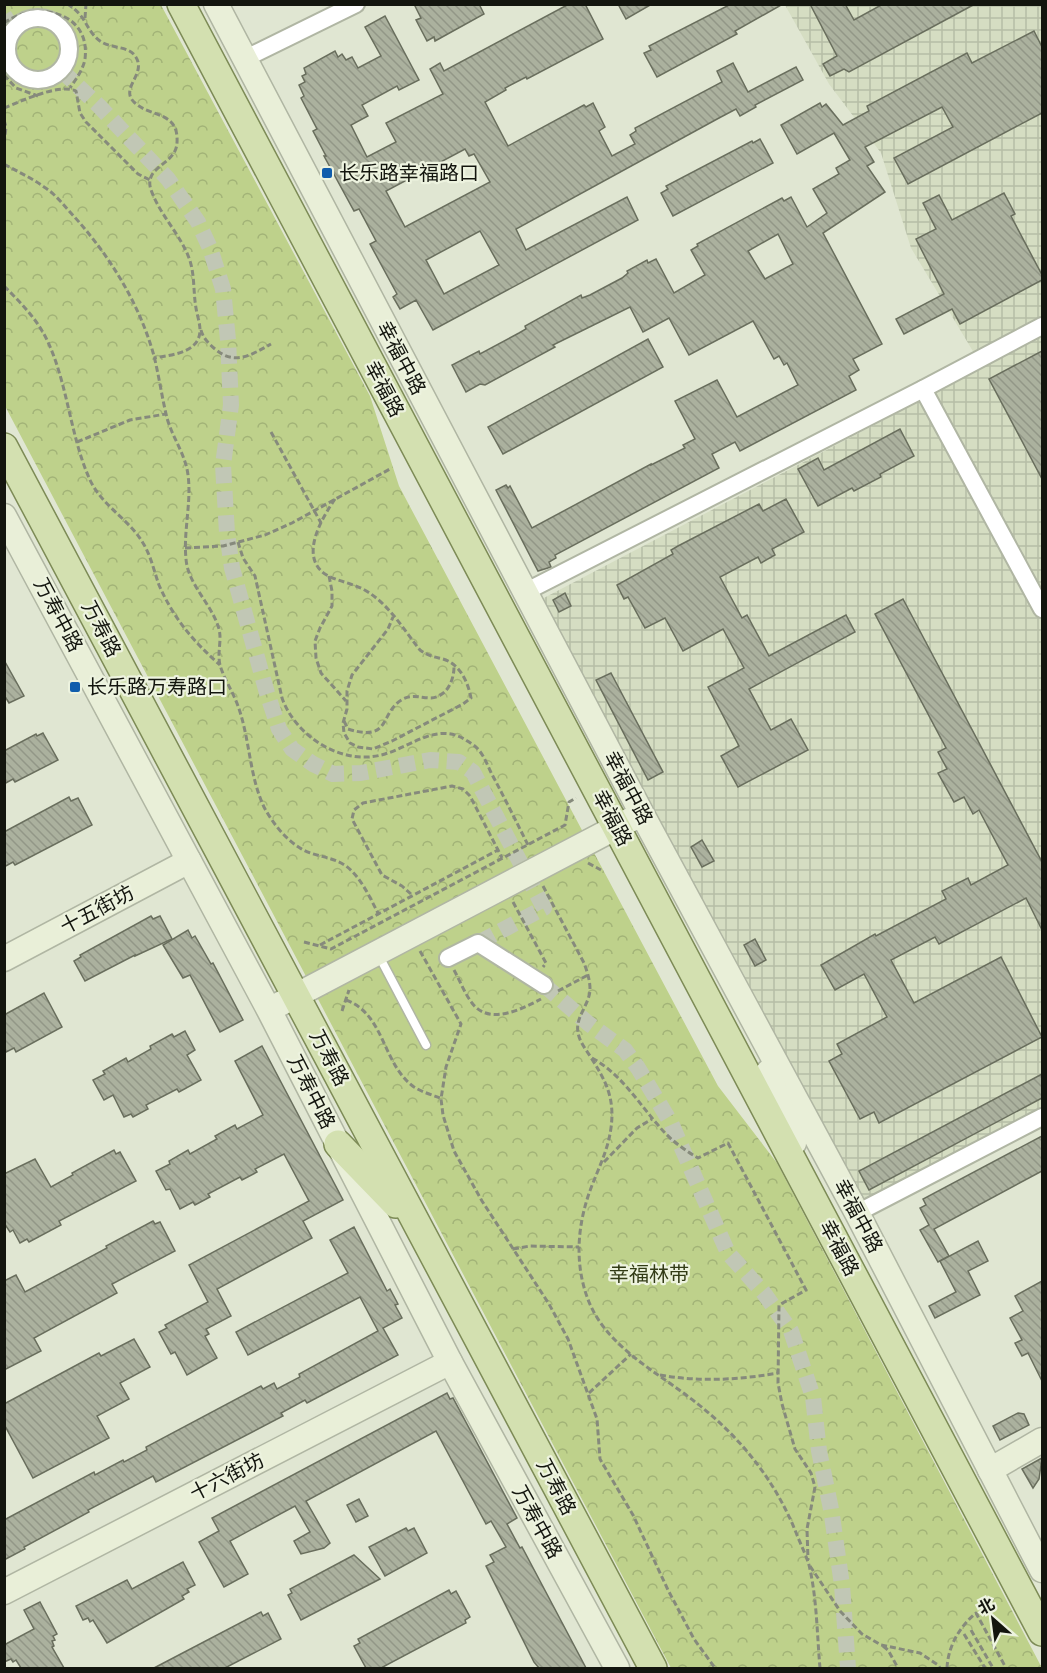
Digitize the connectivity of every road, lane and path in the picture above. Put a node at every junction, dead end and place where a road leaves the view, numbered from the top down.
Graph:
1 (67, 4) edge
2 (86, 4) edge
3 (181, 4) edge
4 (216, 4) edge
5 (356, 4) edge
6 (22, 8) dead end
7 (61, 8) dead end
8 (85, 19) junction
9 (4, 23) edge
10 (244, 59) junction
11 (4, 75) edge
12 (70, 88) junction
13 (38, 96) junction
14 (4, 108) edge
15 (4, 120) edge
16 (4, 145) edge
17 (4, 164) edge
18 (150, 180) junction
19 (4, 286) edge
20 (1042, 326) edge
21 (201, 328) junction
22 (271, 344) dead end
23 (154, 358) junction
24 (923, 389) junction
25 (166, 414) junction
26 (271, 432) dead end
27 (77, 442) junction
28 (4, 447) edge
29 (390, 469) dead end
30 (335, 499) junction
31 (314, 511) junction
32 (4, 516) edge
33 (321, 523) junction
34 (238, 542) junction
35 (185, 548) junction
36 (59, 550) junction
37 (329, 576) junction
38 (525, 592) junction
39 (1042, 609) edge
40 (393, 617) junction
41 (220, 665) junction
42 (454, 665) junction
43 (347, 703) junction
44 (344, 720) junction
45 (115, 722) junction
46 (596, 788) junction
47 (642, 814) junction
48 (616, 827) junction
49 (528, 845) junction
50 (498, 850) junction
51 (502, 858) junction
52 (189, 861) junction
53 (542, 884) dead end
54 (411, 894) dead end
55 (512, 900) dead end
56 (379, 915) junction
57 (304, 942) dead end
58 (320, 945) junction
59 (420, 950) dead end
60 (378, 953) junction
61 (448, 958) joint
62 (4, 959) edge
63 (546, 963) dead end
64 (588, 975) junction
65 (548, 991) junction
66 (740, 993) junction
67 (296, 996) junction
68 (346, 999) dead end
69 (269, 1010) junction
70 (426, 1045) dead end
71 (591, 1057) junction
72 (441, 1099) junction
73 (1042, 1117) edge
74 (652, 1119) junction
75 (338, 1144) junction
76 (603, 1164) junction
77 (814, 1199) junction
78 (857, 1213) junction
79 (418, 1227) junction
80 (579, 1247) junction
81 (513, 1249) junction
82 (631, 1354) junction
83 (450, 1362) junction
84 (778, 1373) junction
85 (658, 1375) junction
86 (589, 1393) junction
87 (1042, 1440) edge
88 (990, 1470) junction
89 (808, 1564) junction
90 (1042, 1570) edge
91 (4, 1592) edge
92 (971, 1630) dead end
93 (1042, 1632) edge
94 (964, 1634) dead end
95 (881, 1645) junction
96 (617, 1668) edge
97 (652, 1668) edge
98 (715, 1668) edge
99 (820, 1668) edge
100 (898, 1668) edge
101 (939, 1668) edge
102 (947, 1668) edge
103 (985, 1668) edge
104 (993, 1668) edge
105 (1005, 1668) edge

1 - 8 path
2 - 8 path
3 - 46 main road, 幸福路
4 - 10 main road, 幸福中路
5 - 10 street
6 - 9 path
7 - 12 path
8 - 18 path
10 - 38 main road, 幸福中路
11 - 13 path
12 - 13 path
12 - 18 path
13 - 14 path
15 - 16 path
17 - 23 path
18 - 21 path
19 - 27 path
20 - 24 street
21 - 22 path
21 - 23 path
23 - 25 path
24 - 38 street
24 - 39 street
25 - 27 path
25 - 35 path
26 - 31 path
27 - 41 path
28 - 36 main road, 万寿路
29 - 30 path
30 - 31 path
30 - 33 path
31 - 33 path
31 - 34 path
32 - 45 main road, 万寿中路
33 - 37 path
34 - 35 path
34 - 49 path
35 - 41 path
36 - 45 main road
36 - 67 main road, 万寿路
37 - 40 path
37 - 43 path
38 - 47 main road, 幸福中路
40 - 42 path
40 - 43 path
41 - 56 path
42 - 44 path
42 - 44 path
43 - 44 path
45 - 52 main road, 万寿中路
46 - 48 main road, 幸福路
46 - 49 path
47 - 48 main road
47 - 66 main road, 幸福中路
48 - 60 main road
48 - 77 main road, 幸福路
49 - 51 path
50 - 51 path
50 - 54 path
50 - 56 path
51 - 58 path
52 - 62 main road, 十五街坊
52 - 69 main road, 万寿中路
53 - 64 path
55 - 63 path
56 - 58 path
57 - 58 path
59 - 72 path
60 - 67 main road
60 - 70 lane
61 - 65 street
61 - 65 path
64 - 65 path
64 - 71 path
66 - 77 main road
66 - 78 main road, 幸福中路
67 - 69 main road
67 - 79 main road, 万寿路
68 - 72 path
69 - 75 main road, 万寿中路
71 - 74 path
71 - 76 path
72 - 81 path
73 - 78 street
74 - 76 path
74 - 84 path
75 - 79 main road
75 - 83 main road, 万寿中路
76 - 80 path
77 - 93 main road, 幸福路
78 - 88 main road, 幸福中路
79 - 97 main road, 万寿路
80 - 81 path
80 - 82 path
81 - 86 path
82 - 85 path
82 - 86 path
83 - 91 main road, 十六街坊
83 - 96 main road, 万寿中路
84 - 85 path
84 - 89 path
85 - 89 path
86 - 98 path
87 - 88 main road
88 - 90 main road, 幸福中路
89 - 95 path
89 - 99 path
92 - 104 path
94 - 103 path
95 - 100 path
95 - 101 path
102 - 105 path

